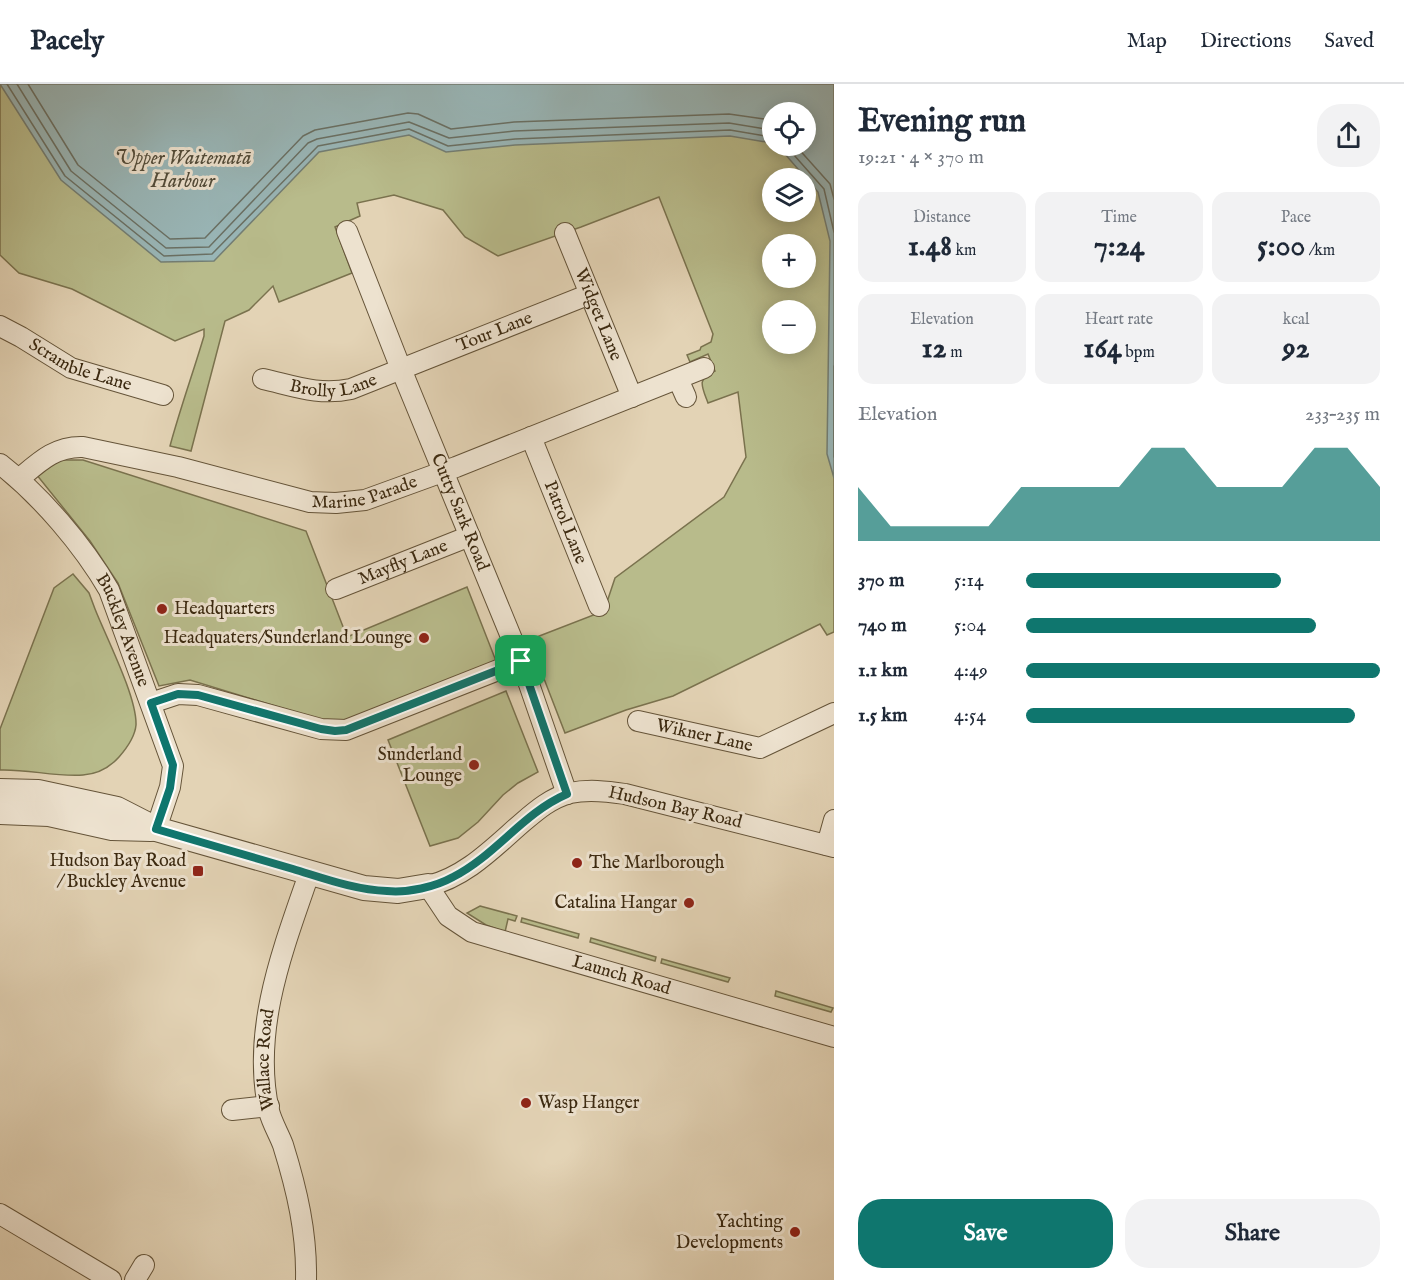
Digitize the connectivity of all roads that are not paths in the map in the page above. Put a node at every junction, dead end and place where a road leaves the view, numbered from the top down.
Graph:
1 (347, 231) dead end
2 (565, 233) dead end
3 (590, 294) junction
4 (0, 327) edge
5 (704, 368) dead end
6 (400, 369) junction
7 (263, 379) dead end
8 (163, 395) dead end
9 (632, 397) junction
10 (531, 437) junction
11 (0, 464) edge
12 (443, 472) junction
13 (19, 479) junction
14 (470, 536) junction
15 (336, 589) dead end
16 (599, 606) dead end
17 (521, 661) junction
18 (151, 703) junction
19 (834, 713) edge
20 (638, 721) dead end
21 (0, 791) edge
22 (567, 794) junction
23 (0, 812) edge
24 (834, 820) edge
25 (156, 829) junction
26 (830, 846) edge
27 (309, 874) junction
28 (428, 886) junction
29 (834, 1037) edge
30 (269, 1106) junction
31 (232, 1110) dead end
32 (0, 1214) edge
33 (111, 1280) edge
34 (306, 1280) edge

1 - 6 street, Cutty Sark Road
2 - 3 street, Widget Lane
3 - 6 street, Tour Lane
3 - 9 street, Widget Lane
4 - 8 street, Scramble Lane
5 - 9 street, Marine Parade
6 - 7 street, Brolly Lane
6 - 12 street, Cutty Sark Road
9 - 10 street, Marine Parade
10 - 12 street, Marine Parade
10 - 16 street, Patrol Lane
11 - 13 street, Buckley Avenue
12 - 13 street, Marine Parade
12 - 14 street, Cutty Sark Road
13 - 18 street, Buckley Avenue
14 - 15 street, Mayfly Lane
14 - 17 street, Cutty Sark Road
17 - 18 street
17 - 22 street, Cutty Sark Road
18 - 25 street, Buckley Avenue
19 - 20 street, Wikner Lane
21 - 25 street
22 - 26 street, Hudson Bay Road
22 - 28 street, Hudson Bay Road
23 - 25 street
24 - 26 street
25 - 27 street, Hudson Bay Road
27 - 28 street, Hudson Bay Road
27 - 30 street, Wallace Road
28 - 29 street, Launch Road
30 - 31 street
30 - 34 street, Wallace Road
32 - 33 street

